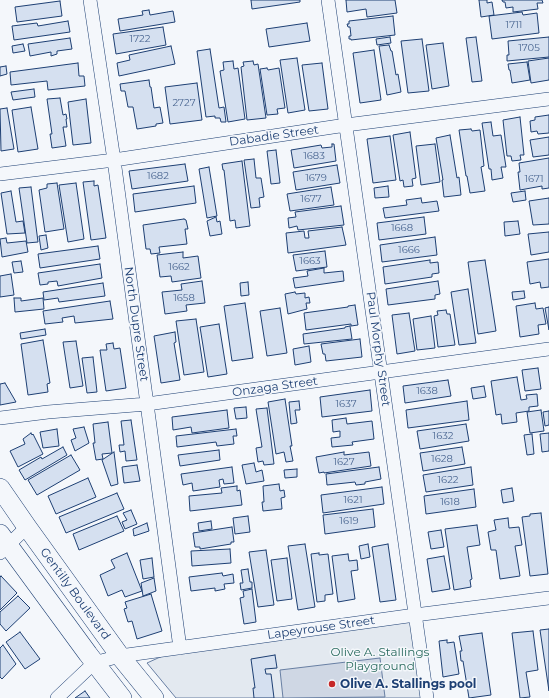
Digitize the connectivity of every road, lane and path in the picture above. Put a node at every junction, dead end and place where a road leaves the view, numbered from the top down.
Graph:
1 (90, 0) edge
2 (328, 0) edge
3 (549, 99) edge
4 (346, 125) junction
5 (114, 160) junction
6 (0, 174) edge
7 (549, 349) edge
8 (382, 373) junction
9 (147, 404) junction
10 (0, 418) edge
11 (0, 488) edge
12 (27, 527) junction
13 (3, 544) edge
14 (549, 598) edge
15 (415, 615) junction
16 (180, 648) junction
17 (120, 656) junction
18 (94, 663) junction
19 (57, 698) edge
20 (122, 698) edge
21 (154, 698) edge
22 (427, 698) edge

1 - 5 street, North Dupre Street
2 - 4 street, Paul Morphy Street
3 - 4 street, Dabadie Street
4 - 5 street, Dabadie Street
4 - 8 street, Paul Morphy Street
5 - 6 street, Dabadie Street
5 - 9 street, North Dupre Street
7 - 8 street, Onzaga Street
8 - 9 street, Onzaga Street
8 - 15 street, Paul Morphy Street
9 - 10 street, Onzaga Street
9 - 16 street, North Dupre Street
11 - 12 main road, Gentilly Boulevard
12 - 13 street
12 - 17 main road, Gentilly Boulevard
13 - 18 main road
14 - 15 street, Lapeyrouse Street
15 - 16 street, Lapeyrouse Street
15 - 22 street, Paul Morphy Street
16 - 17 street, Lapeyrouse Street
17 - 18 street, Lapeyrouse Street
17 - 21 main road, Gentilly Boulevard
18 - 19 street
18 - 20 main road

